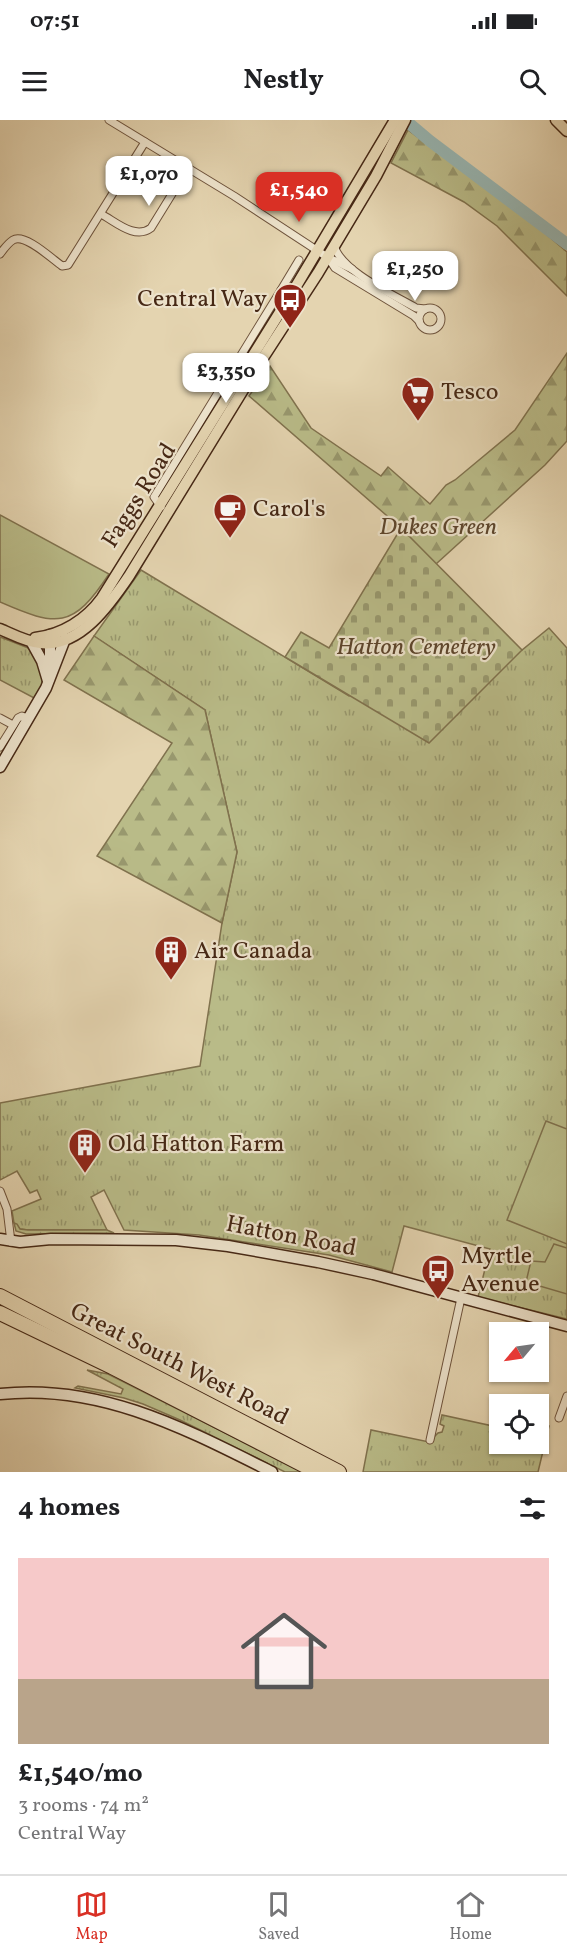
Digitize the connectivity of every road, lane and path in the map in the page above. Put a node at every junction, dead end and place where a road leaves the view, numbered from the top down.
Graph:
1 (109, 120) edge
2 (395, 120) edge
3 (405, 120) edge
4 (556, 120) edge
5 (567, 131) edge
6 (146, 142) junction
7 (384, 150) junction
8 (188, 168) junction
9 (101, 214) junction
10 (325, 248) junction
11 (0, 255) edge
12 (298, 260) dead end
13 (335, 268) junction
14 (352, 269) junction
15 (318, 273) junction
16 (289, 291) junction
17 (425, 309) junction
18 (419, 321) junction
19 (164, 509) junction
20 (0, 629) edge
21 (50, 639) junction
22 (65, 639) junction
23 (27, 640) junction
24 (49, 681) junction
25 (0, 718) edge
26 (29, 718) junction
27 (13, 725) junction
28 (0, 747) edge
29 (0, 767) edge
30 (0, 1191) edge
31 (6, 1240) edge
32 (0, 1296) edge
33 (461, 1298) junction
34 (0, 1312) edge
35 (567, 1326) edge
36 (0, 1394) edge
37 (566, 1401) edge
38 (559, 1418) dead end
39 (430, 1440) dead end
40 (272, 1472) edge
41 (317, 1472) edge
42 (339, 1472) edge

1 - 6 street
2 - 7 main road, Faggs Road
3 - 7 main road, Faggs Road
4 - 5 main road
6 - 8 street
6 - 9 street
7 - 10 main road, Faggs Road
7 - 10 main road, Faggs Road
8 - 9 street
8 - 10 street
9 - 11 street
10 - 13 street
10 - 14 street
10 - 14 street
10 - 15 main road, Faggs Road
10 - 16 main road, Faggs Road
12 - 16 street
13 - 15 street
13 - 18 street
14 - 17 street
15 - 19 main road, Faggs Road
16 - 19 main road, Faggs Road
17 - 18 street
17 - 18 street
19 - 21 main road, Faggs Road
19 - 22 main road, Faggs Road
20 - 23 main road
21 - 22 main road, Faggs Road
21 - 23 main road
21 - 24 street
22 - 24 street
23 - 24 street
24 - 26 street
25 - 27 street
26 - 27 street
26 - 29 street
27 - 28 street
30 - 31 street
31 - 33 street, Hatton Road
32 - 42 highway, Great South West Road
33 - 35 street, Hatton Road
33 - 39 street
34 - 41 highway, Great South West Road
36 - 40 street
37 - 38 street

